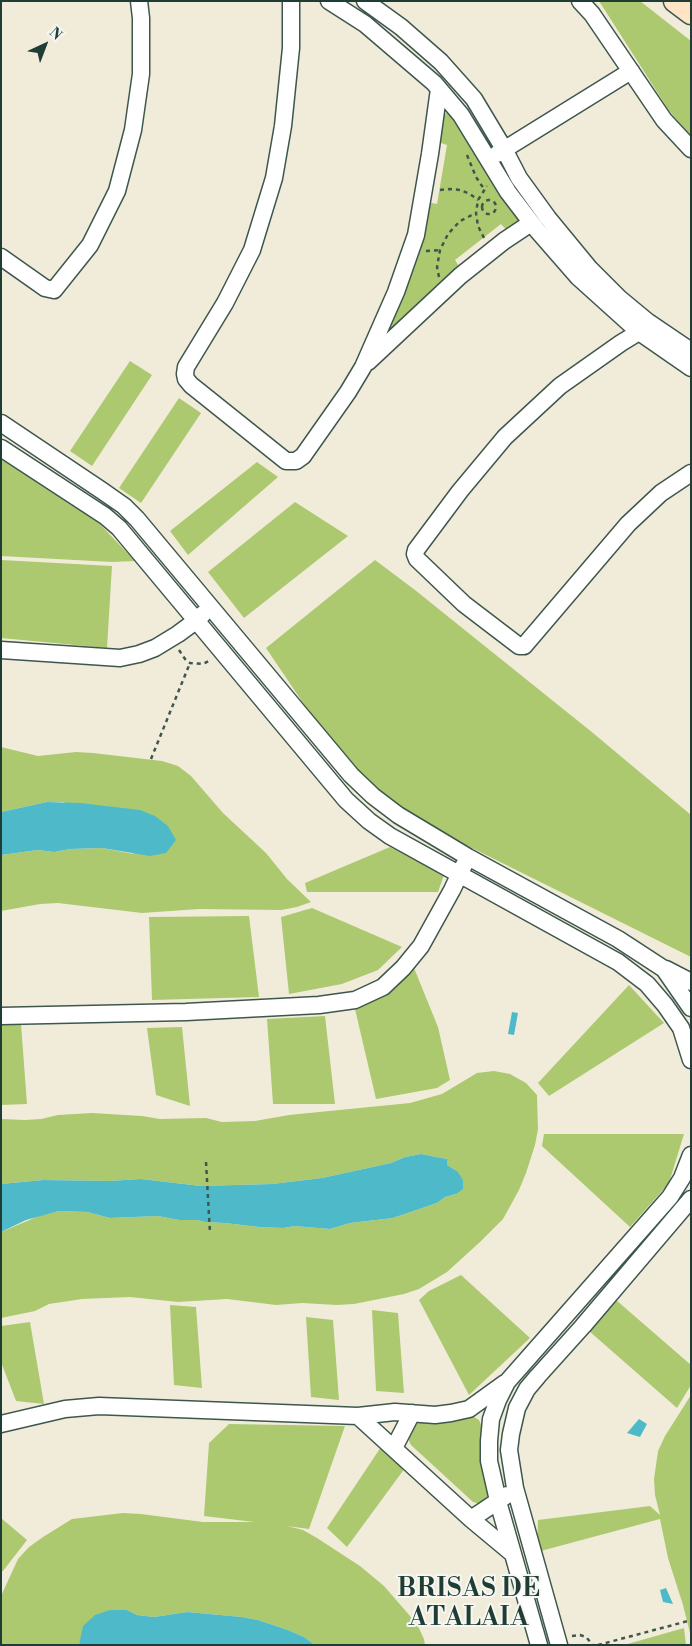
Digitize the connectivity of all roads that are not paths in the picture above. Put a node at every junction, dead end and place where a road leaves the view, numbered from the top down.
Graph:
1 (139, 1) edge
2 (291, 1) edge
3 (329, 1) edge
4 (580, 1) edge
5 (675, 1) edge
6 (368, 3) edge
7 (691, 14) edge
8 (365, 24) junction
9 (631, 71) junction
10 (439, 89) junction
11 (504, 148) junction
12 (691, 149) edge
13 (488, 160) junction
14 (531, 223) junction
15 (1, 257) edge
16 (644, 327) junction
17 (691, 351) edge
18 (363, 368) junction
19 (691, 368) edge
20 (1, 423) edge
21 (1, 448) edge
22 (691, 472) edge
23 (211, 606) junction
24 (197, 620) junction
25 (1, 650) edge
26 (468, 856) junction
27 (460, 875) junction
28 (664, 968) junction
29 (691, 982) edge
30 (691, 1008) edge
31 (1, 1016) edge
32 (686, 1023) edge
33 (691, 1060) edge
34 (691, 1155) edge
35 (691, 1199) edge
36 (507, 1382) junction
37 (469, 1409) junction
38 (412, 1413) junction
39 (358, 1416) junction
40 (491, 1419) junction
41 (1, 1424) edge
42 (511, 1434) junction
43 (394, 1448) junction
44 (515, 1488) junction
45 (498, 1502) junction
46 (471, 1519) junction
47 (513, 1554) junction
48 (563, 1641) edge
49 (539, 1645) edge

1 - 15 street
2 - 18 street
3 - 8 street
4 - 9 street
5 - 7 street
6 - 8 street
6 - 11 street
8 - 10 street
9 - 11 street
9 - 12 street
10 - 13 street
10 - 18 street
11 - 13 street
11 - 16 street
13 - 14 street
14 - 16 street
14 - 18 street
16 - 17 street
16 - 19 street
16 - 22 street
20 - 23 street
21 - 24 street
23 - 24 street
23 - 26 street
24 - 25 street
24 - 27 street
26 - 27 street
26 - 28 street
27 - 31 street
27 - 32 street
28 - 29 street
28 - 30 street
32 - 33 street
34 - 36 street
35 - 42 street
36 - 37 street
36 - 40 street
37 - 38 street
37 - 40 street
38 - 39 street
38 - 43 street
39 - 41 street
39 - 43 street
40 - 42 street
40 - 45 street
42 - 44 street
43 - 46 street
44 - 45 street
44 - 48 street
45 - 46 street
45 - 47 street
46 - 47 street
47 - 49 street

